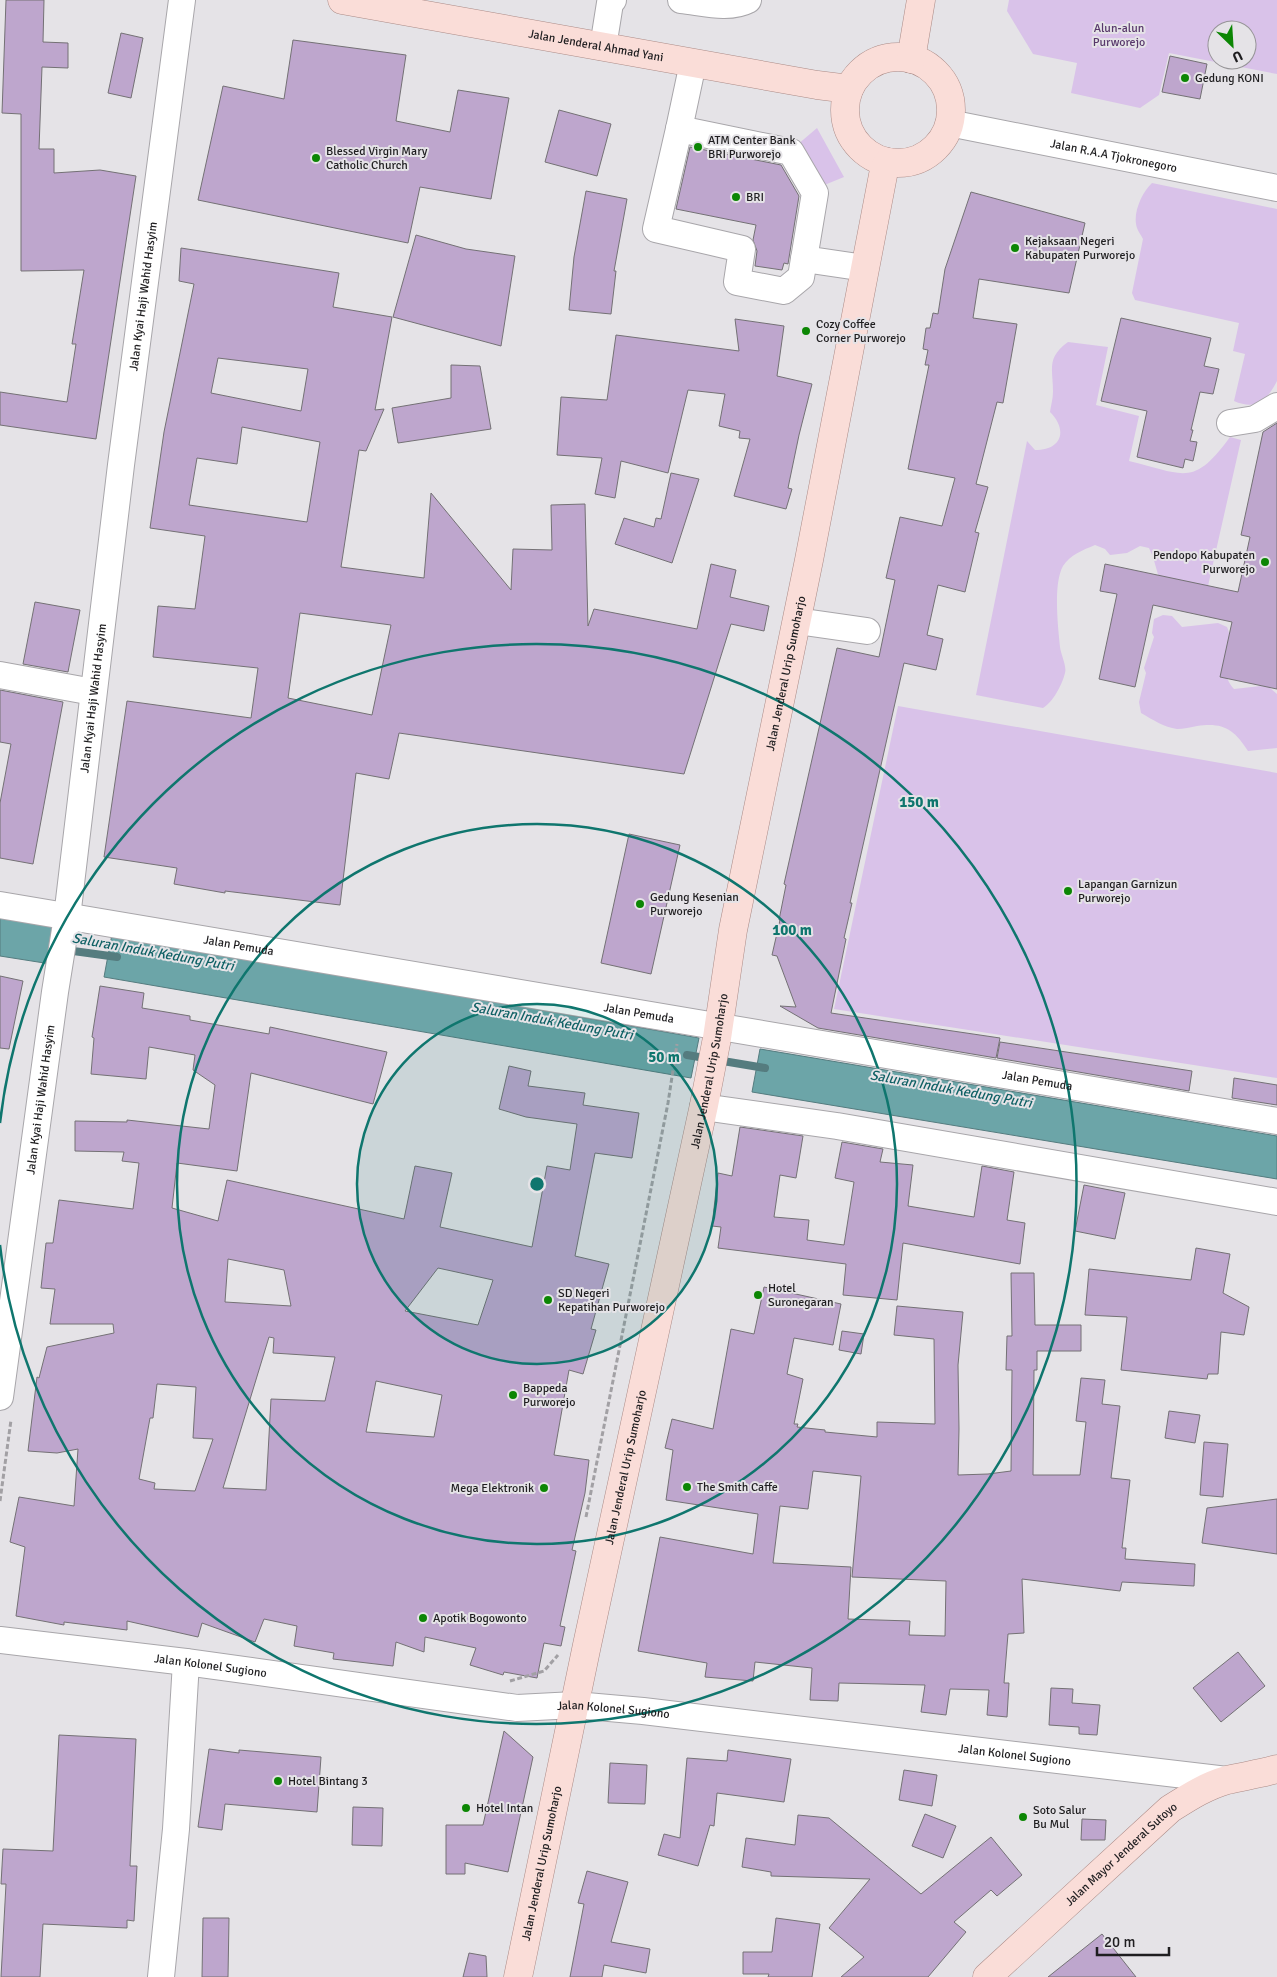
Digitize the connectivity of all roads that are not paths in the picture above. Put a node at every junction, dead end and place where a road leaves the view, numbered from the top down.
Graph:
1 (182, 0) edge
2 (342, 0) edge
3 (613, 0) edge
4 (681, 0) edge
5 (748, 0) edge
6 (921, 0) edge
7 (428, 8) edge
8 (604, 47) junction
9 (911, 59) junction
10 (693, 63) junction
11 (849, 89) junction
12 (949, 123) junction
13 (679, 129) junction
14 (888, 162) junction
15 (1277, 188) edge
16 (804, 259) junction
17 (865, 268) junction
18 (1277, 406) edge
19 (1230, 423) dead end
20 (797, 621) junction
21 (866, 631) dead end
22 (0, 676) edge
23 (93, 692) junction
24 (0, 905) edge
25 (67, 917) junction
26 (718, 1033) junction
27 (704, 1106) junction
28 (1277, 1121) edge
29 (1277, 1202) edge
30 (6, 1404) edge
31 (0, 1640) edge
32 (186, 1662) junction
33 (575, 1705) junction
34 (1277, 1768) edge
35 (1227, 1780) junction
36 (161, 1977) edge
37 (518, 1977) edge
38 (987, 1977) edge

1 - 23 street, Jalan Kyai Haji Wahid Hasyim
2 - 7 main road, Jalan Jenderal Ahmad Yani
3 - 8 street
4 - 5 street
6 - 9 main road
7 - 8 main road, Jalan Jenderal Ahmad Yani
8 - 10 main road, Jalan Jenderal Ahmad Yani
9 - 11 main road
9 - 12 main road
10 - 11 main road, Jalan Jenderal Ahmad Yani
10 - 13 street
11 - 14 main road
12 - 14 main road
12 - 15 street, Jalan R.A.A Tjokronegoro
13 - 16 street
13 - 16 street
14 - 17 main road, Jalan Jenderal Urip Sumoharjo
16 - 17 street
17 - 20 main road, Jalan Jenderal Urip Sumoharjo
18 - 19 street
20 - 21 street
20 - 26 main road, Jalan Jenderal Urip Sumoharjo
22 - 23 street
23 - 25 street, Jalan Kyai Haji Wahid Hasyim
24 - 25 street, Jalan Pemuda
25 - 26 street, Jalan Pemuda
25 - 30 street, Jalan Kyai Haji Wahid Hasyim
26 - 27 main road, Jalan Jenderal Urip Sumoharjo
26 - 28 street, Jalan Pemuda
27 - 29 street
27 - 33 main road, Jalan Jenderal Urip Sumoharjo
31 - 32 street, Jalan Kolonel Sugiono
32 - 33 street, Jalan Kolonel Sugiono
32 - 36 street
33 - 35 street, Jalan Kolonel Sugiono
33 - 37 main road, Jalan Jenderal Urip Sumoharjo
34 - 35 main road, Jalan Mayor Jenderal Sutoyo
35 - 38 main road, Jalan Mayor Jenderal Sutoyo

